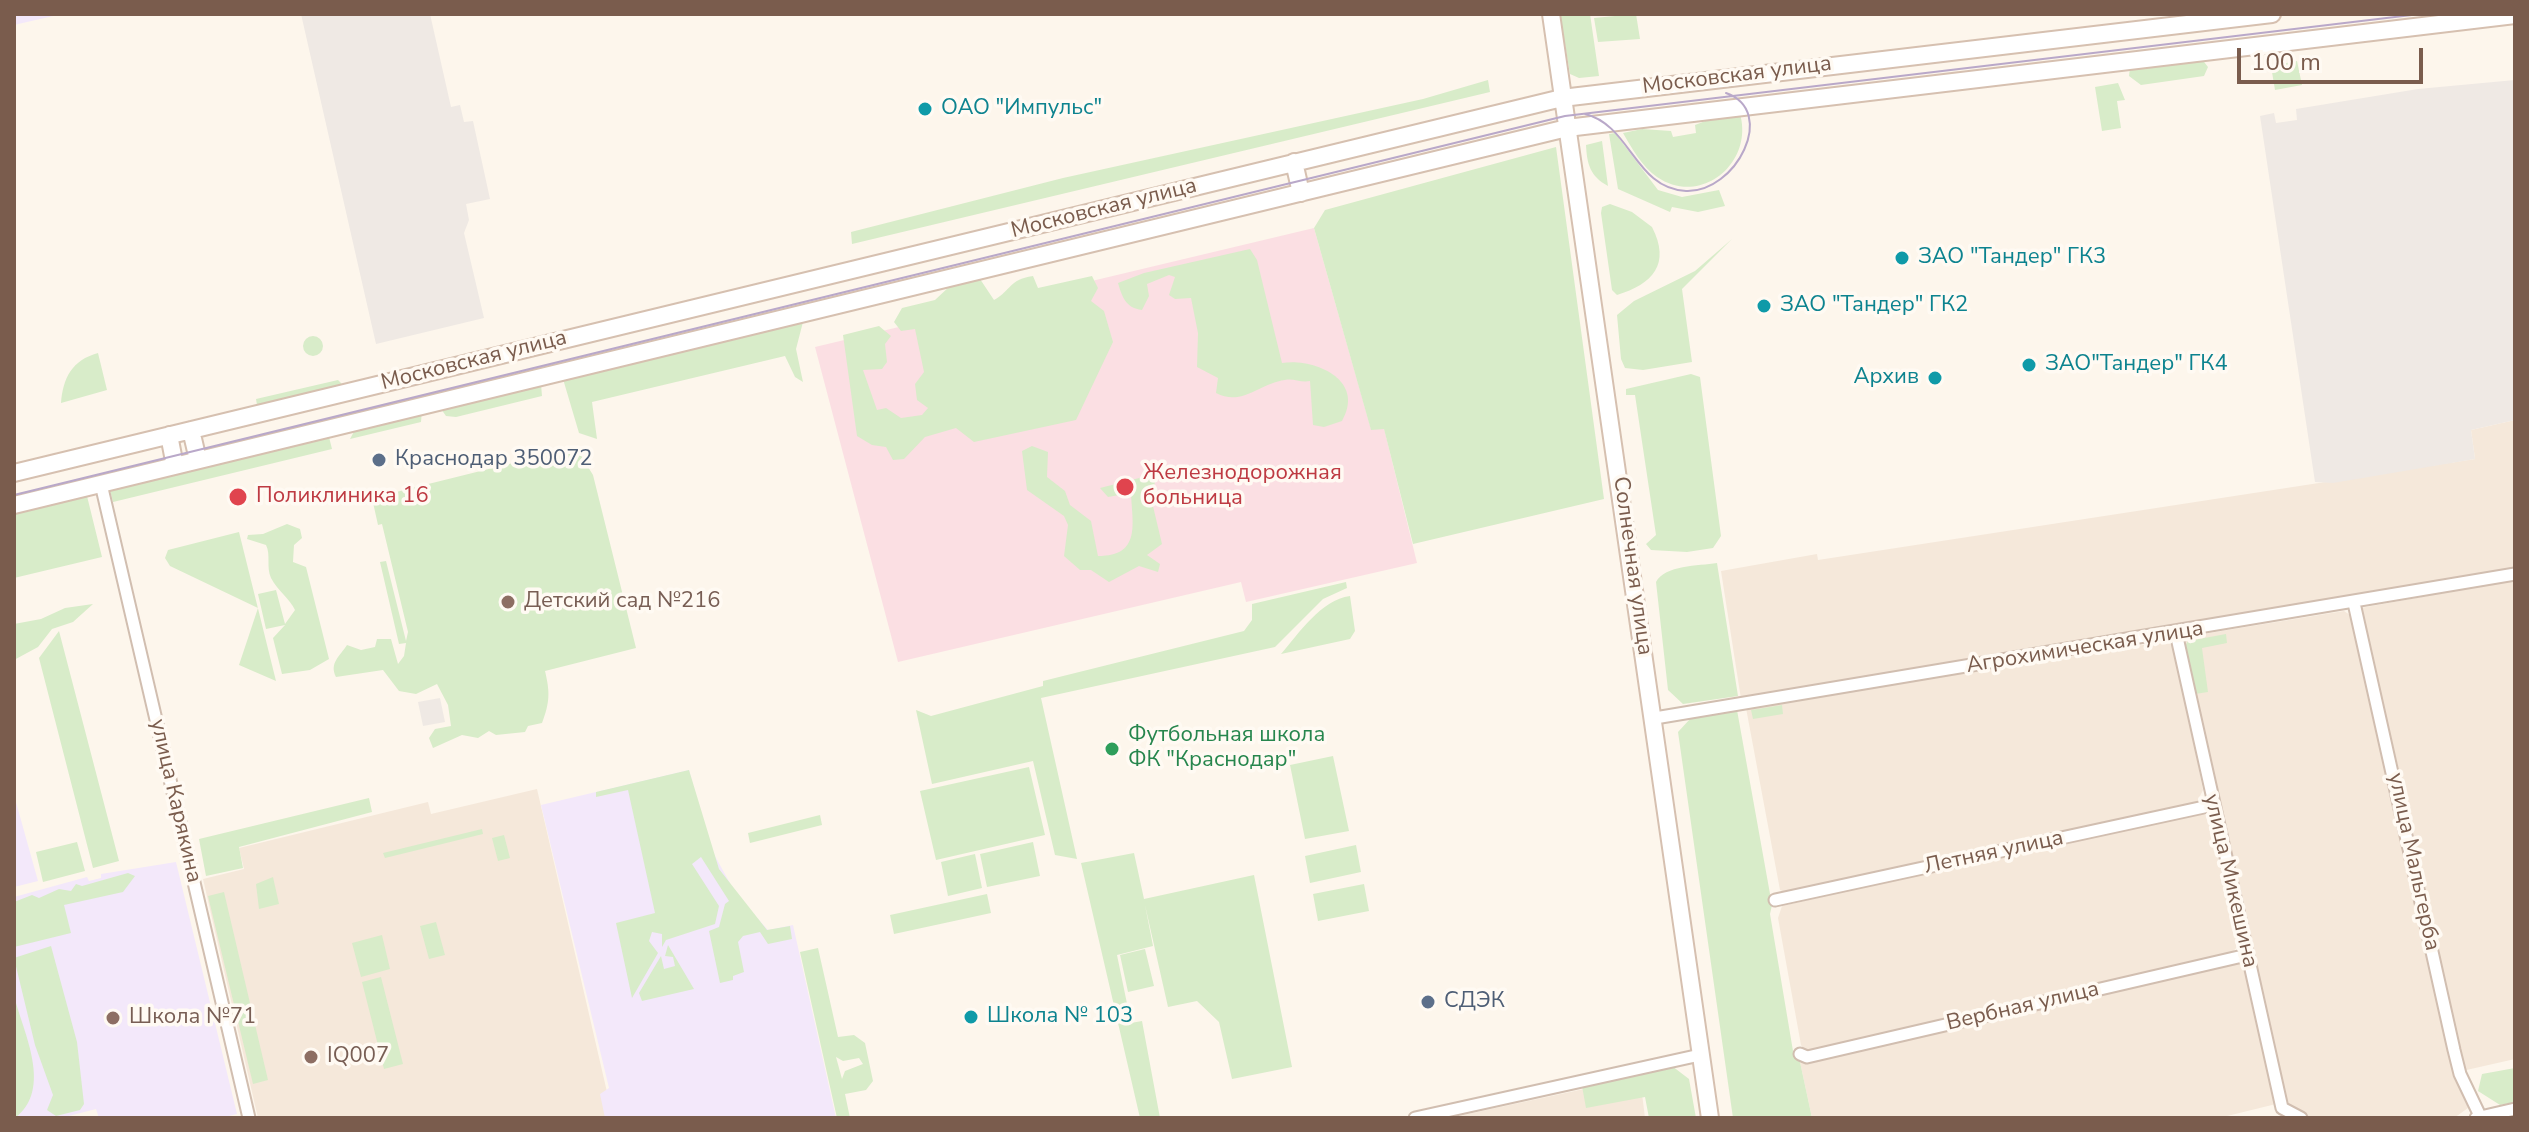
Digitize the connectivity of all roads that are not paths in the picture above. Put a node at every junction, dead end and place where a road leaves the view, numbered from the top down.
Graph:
1 (1551, 14) edge
2 (2272, 14) edge
3 (2515, 15) edge
4 (2064, 38) junction
5 (2026, 42) junction
6 (2068, 68) junction
7 (2029, 73) junction
8 (1562, 98) junction
9 (1567, 128) junction
10 (1319, 156) junction
11 (1294, 162) junction
12 (1326, 187) junction
13 (1301, 193) junction
14 (553, 342) junction
15 (530, 348) junction
16 (559, 373) junction
17 (536, 378) junction
18 (191, 430) junction
19 (169, 435) junction
20 (198, 460) junction
21 (175, 466) junction
22 (14, 473) edge
23 (101, 484) junction
24 (14, 505) edge
25 (2515, 574) edge
26 (2354, 603) junction
27 (2176, 633) junction
28 (1655, 718) junction
29 (2213, 805) junction
30 (1775, 900) dead end
31 (2247, 955) junction
32 (1800, 1054) dead end
33 (1700, 1055) junction
34 (2515, 1109) edge
35 (2479, 1117) edge
36 (249, 1118) edge
37 (1415, 1118) edge
38 (1710, 1118) edge
39 (2301, 1118) edge

1 - 8 street, Солнечная улица
2 - 4 street, Московская улица
3 - 6 street, Московская улица
4 - 5 street, Московская улица
4 - 6 street
5 - 7 street
5 - 8 street, Московская улица
6 - 7 street, Московская улица
7 - 9 street, Московская улица
8 - 9 street, Солнечная улица
8 - 10 street, Московская улица
9 - 12 street, Московская улица
9 - 28 street, Солнечная улица
10 - 11 street, Московская улица
10 - 12 street
11 - 13 street
11 - 14 street, Московская улица
12 - 13 street, Московская улица
13 - 16 street, Московская улица
14 - 15 street, Московская улица
14 - 16 street
15 - 17 street
15 - 18 street, Московская улица
16 - 17 street, Московская улица
17 - 20 street, Московская улица
18 - 19 street, Московская улица
18 - 20 street
19 - 21 street
19 - 22 street, Московская улица
20 - 21 street, Московская улица
21 - 23 street, Московская улица
23 - 24 street, Московская улица
23 - 36 street, улица Карякина
25 - 26 street, Агрохимическая улица
26 - 27 street, Агрохимическая улица
26 - 35 street, улица Мальгерба
27 - 28 street, Агрохимическая улица
27 - 29 street, улица Микешина
28 - 33 street, Солнечная улица
29 - 30 street, Летняя улица
29 - 31 street, улица Микешина
31 - 32 street, Вербная улица
31 - 39 street, улица Микешина
33 - 37 street
33 - 38 street, Солнечная улица
34 - 35 street

